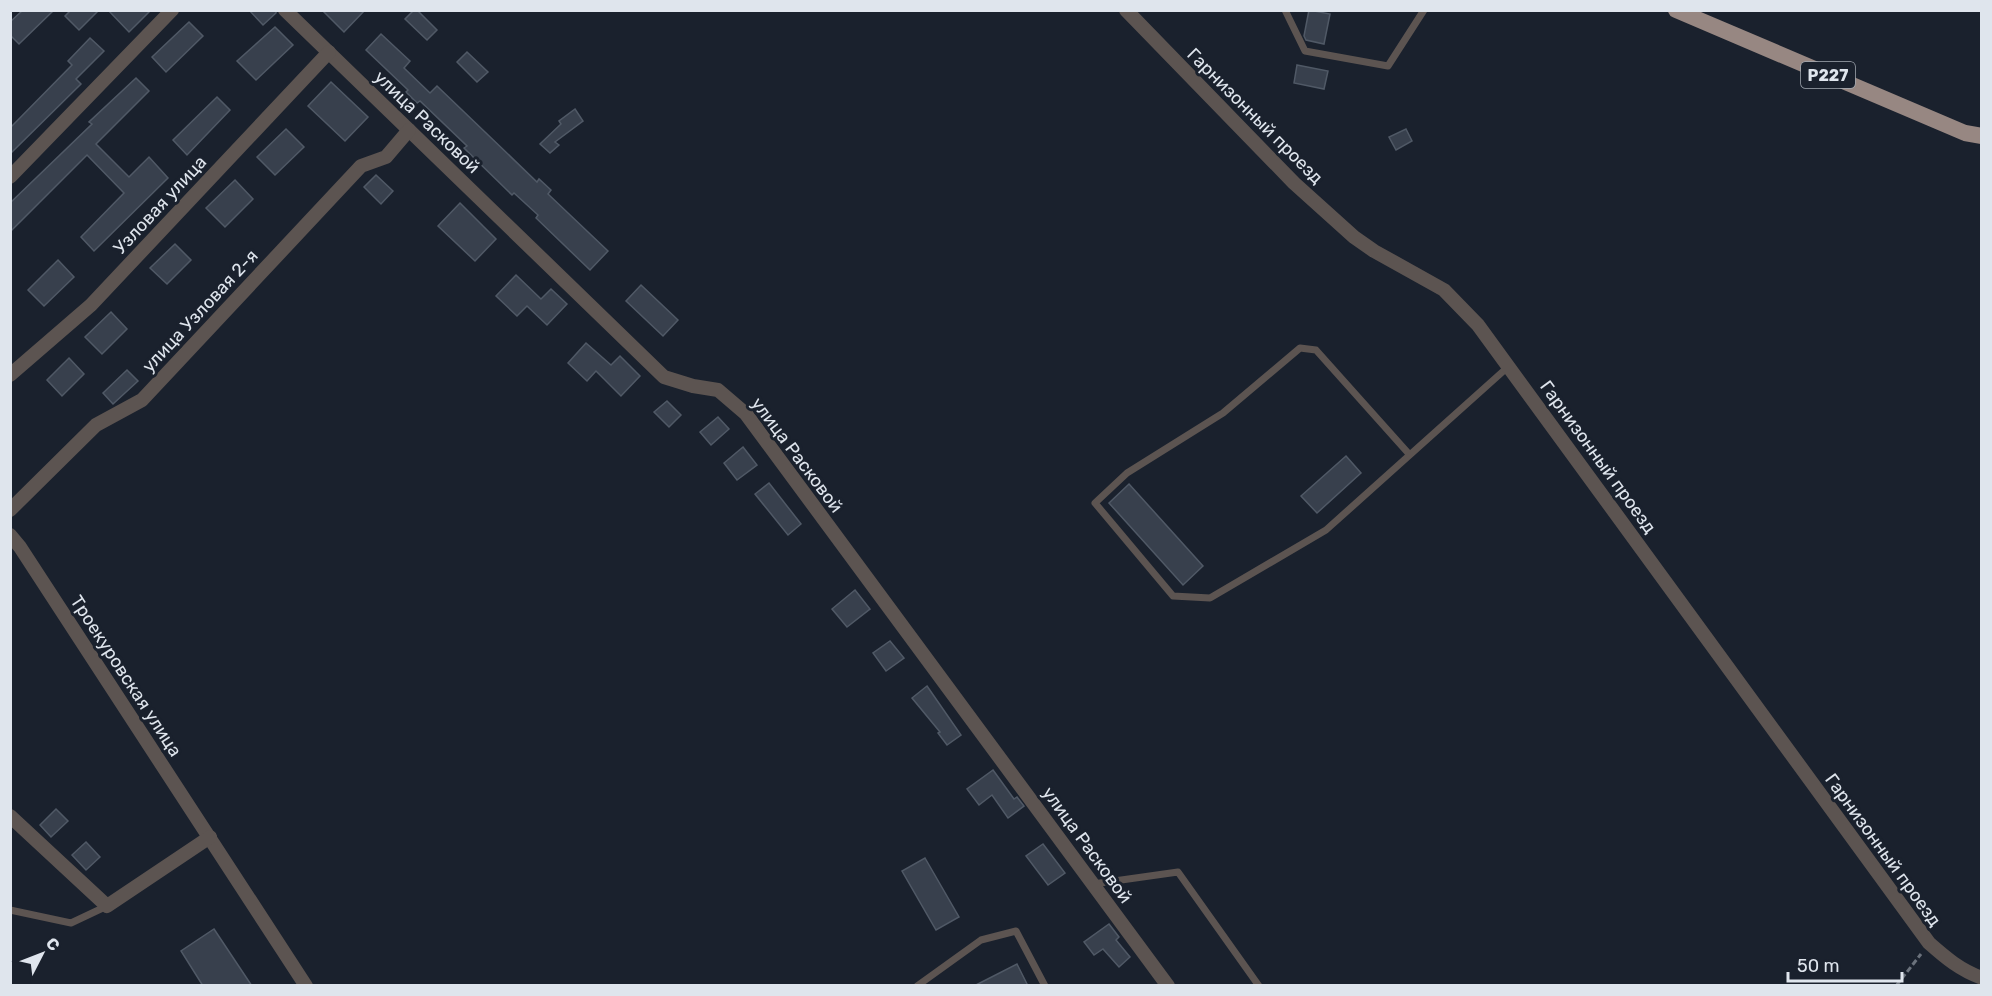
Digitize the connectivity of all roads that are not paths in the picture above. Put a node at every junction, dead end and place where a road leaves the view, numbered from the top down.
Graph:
1 (172, 10) edge
2 (285, 10) edge
3 (1126, 10) edge
4 (1285, 10) edge
5 (1424, 10) edge
6 (1676, 10) edge
7 (329, 52) junction
8 (409, 130) junction
9 (1982, 136) edge
10 (10, 177) edge
11 (1509, 366) junction
12 (10, 375) edge
13 (1409, 454) junction
14 (10, 510) edge
15 (10, 535) edge
16 (10, 816) edge
17 (210, 837) junction
18 (1093, 884) junction
19 (107, 906) junction
20 (10, 910) edge
21 (1982, 978) edge
22 (306, 986) edge
23 (917, 986) edge
24 (1045, 986) edge
25 (1168, 986) edge
26 (1259, 986) edge

1 - 10 street
2 - 7 street, улица Расковой
3 - 11 street, Гарнизонный проезд
4 - 5 lane
6 - 9 main road, Р227
7 - 8 street, улица Расковой
7 - 12 street, Узловая улица
8 - 14 street, улица Узловая 2-я
8 - 18 street, улица Расковой
11 - 13 lane
11 - 21 street, Гарнизонный проезд
13 - 13 lane
15 - 17 street, Троекуровская улица
16 - 19 street
17 - 19 street
17 - 22 street, Троекуровская улица
18 - 25 street, улица Расковой
18 - 26 lane
19 - 20 lane
23 - 24 lane

